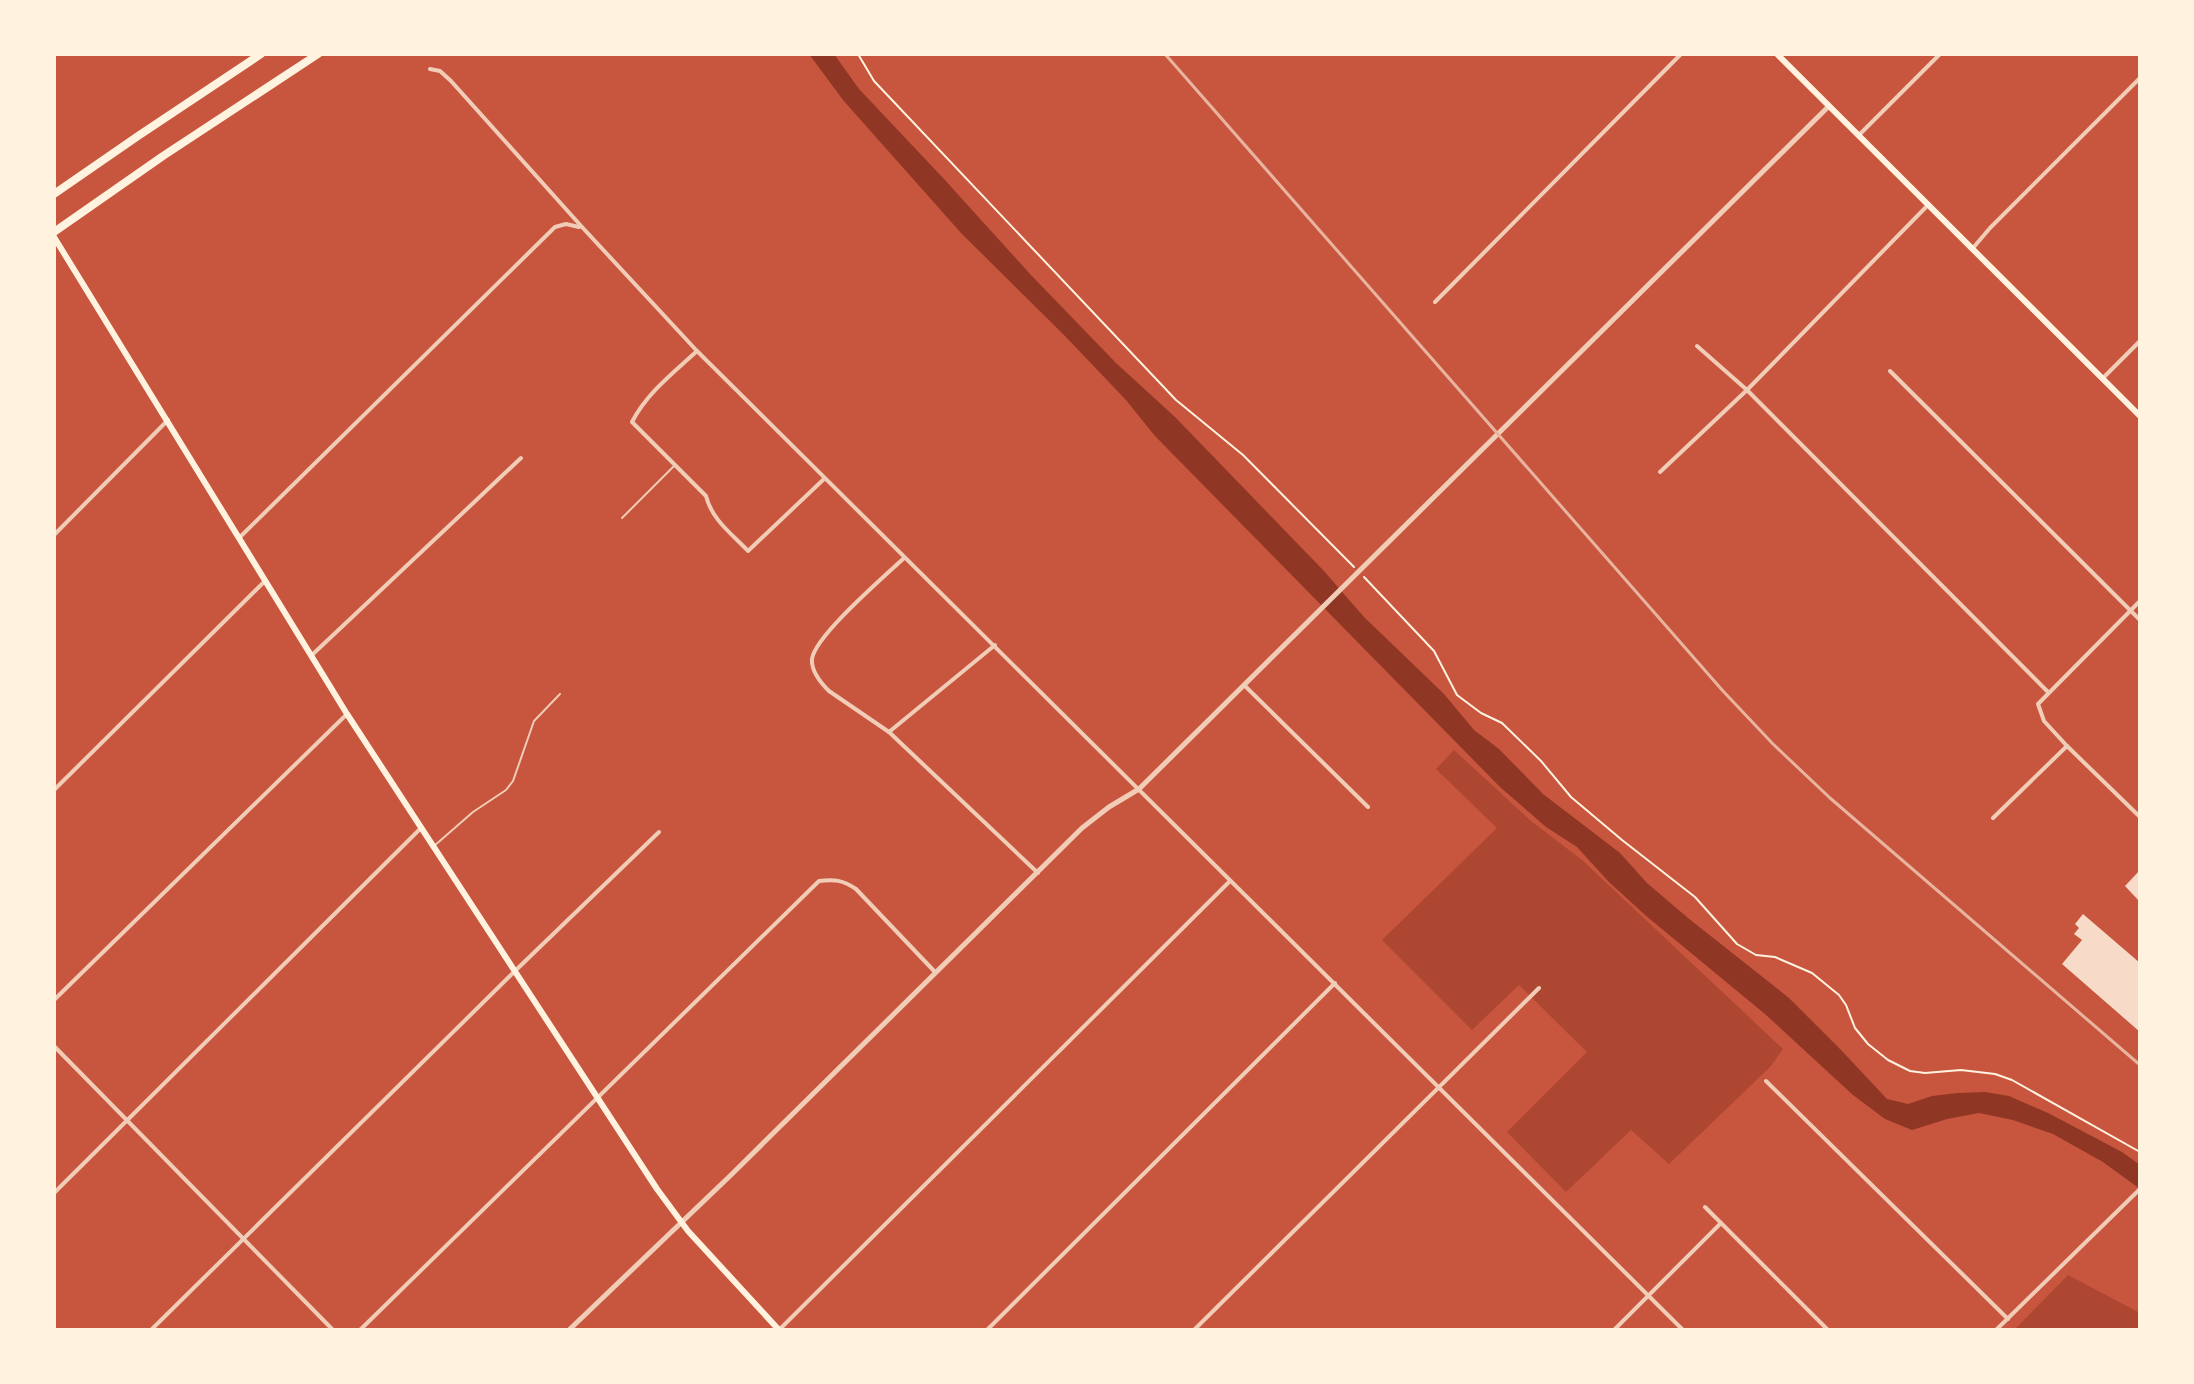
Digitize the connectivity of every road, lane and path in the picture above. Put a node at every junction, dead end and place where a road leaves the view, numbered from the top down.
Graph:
1 (261, 54) edge
2 (318, 54) edge
3 (858, 54) edge
4 (1681, 54) edge
5 (1777, 54) edge
6 (1940, 54) edge
7 (430, 69) dead end
8 (2140, 78) edge
9 (1829, 106) junction
10 (1859, 135) junction
11 (54, 194) edge
12 (1928, 205) junction
13 (582, 227) junction
14 (54, 234) edge
15 (1973, 248) junction
16 (1435, 302) dead end
17 (2140, 341) edge
18 (1697, 346) dead end
19 (697, 351) junction
20 (1890, 371) dead end
21 (2103, 378) junction
22 (1747, 390) junction
23 (2140, 416) edge
24 (168, 420) junction
25 (521, 458) dead end
26 (675, 465) junction
27 (1660, 472) dead end
28 (824, 479) junction
29 (622, 518) dead end
30 (54, 535) edge
31 (240, 537) junction
32 (904, 558) junction
33 (1352, 565) dead end
34 (267, 580) junction
35 (1368, 582) dead end
36 (2140, 601) edge
37 (2130, 611) junction
38 (2140, 620) edge
39 (995, 645) junction
40 (313, 654) junction
41 (1245, 686) junction
42 (2048, 692) junction
43 (560, 694) dead end
44 (347, 714) junction
45 (889, 732) junction
46 (2067, 746) junction
47 (1139, 789) junction
48 (54, 790) edge
49 (1368, 807) dead end
50 (2140, 817) edge
51 (1993, 818) dead end
52 (421, 828) junction
53 (659, 832) dead end
54 (433, 846) junction
55 (1038, 873) junction
56 (1230, 881) junction
57 (516, 970) junction
58 (935, 972) junction
59 (1335, 983) junction
60 (1539, 988) dead end
61 (54, 1000) edge
62 (54, 1046) edge
63 (1766, 1081) dead end
64 (1438, 1088) junction
65 (597, 1098) junction
66 (127, 1120) junction
67 (2140, 1152) edge
68 (2138, 1191) edge
69 (54, 1193) edge
70 (1705, 1207) dead end
71 (682, 1221) junction
72 (1721, 1223) junction
73 (244, 1238) junction
74 (1648, 1296) junction
75 (2008, 1319) junction
76 (151, 1330) edge
77 (333, 1330) edge
78 (360, 1330) edge
79 (569, 1330) edge
80 (779, 1330) edge
81 (987, 1330) edge
82 (1194, 1330) edge
83 (1614, 1330) edge
84 (1683, 1330) edge
85 (1828, 1330) edge
86 (1996, 1330) edge

1 - 11 highway
2 - 14 highway
3 - 33 path
4 - 16 street
5 - 9 main road
6 - 10 street
7 - 13 street
8 - 15 street
9 - 10 main road
9 - 41 street
10 - 12 main road
12 - 15 main road
12 - 22 street
13 - 19 street
13 - 31 street
14 - 24 main road
15 - 21 main road
17 - 21 street
18 - 22 street
19 - 26 street
19 - 28 street
20 - 37 street
21 - 23 main road
22 - 27 street
22 - 42 street
24 - 30 street
24 - 31 main road
25 - 40 street
26 - 28 street
26 - 29 lane
28 - 32 street
31 - 34 main road
32 - 39 street
32 - 45 street
34 - 40 main road
34 - 48 street
35 - 67 path
36 - 37 street
37 - 38 street
37 - 42 street
39 - 45 street
39 - 47 street
40 - 44 main road
41 - 47 street
41 - 49 street
42 - 46 street
43 - 54 lane
44 - 52 main road
44 - 61 street
45 - 55 street
46 - 50 street
46 - 51 street
47 - 55 street
47 - 56 street
52 - 54 main road
52 - 66 street
53 - 57 street
54 - 57 main road
55 - 58 street
56 - 59 street
56 - 80 street
57 - 65 main road
57 - 73 street
58 - 65 street
58 - 71 street
59 - 64 street
59 - 81 street
60 - 64 street
62 - 66 street
63 - 75 street
64 - 74 street
64 - 82 street
65 - 71 main road
65 - 78 street
66 - 69 street
66 - 73 street
68 - 75 street
70 - 72 street
71 - 79 street
71 - 80 main road
72 - 74 street
72 - 85 street
73 - 76 street
73 - 77 street
74 - 83 street
74 - 84 street
75 - 86 street

